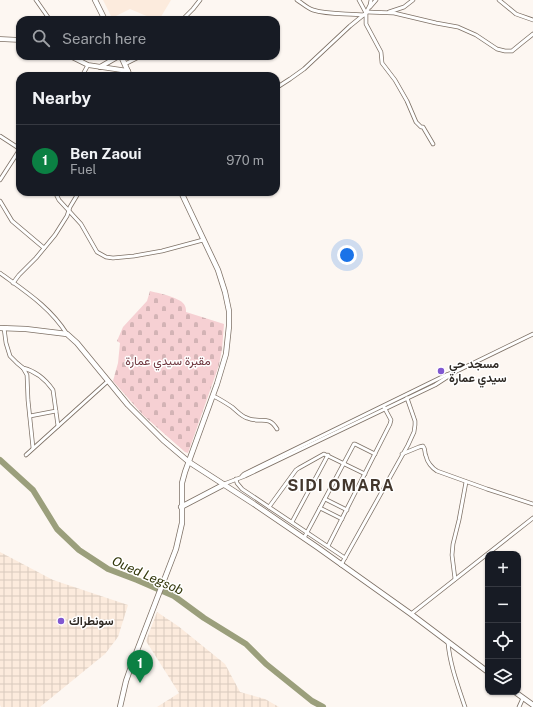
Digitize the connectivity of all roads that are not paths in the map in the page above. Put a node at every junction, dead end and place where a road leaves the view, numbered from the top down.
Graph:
1 (36, 0) edge
2 (95, 0) edge
3 (200, 0) edge
4 (297, 0) edge
5 (359, 0) edge
6 (370, 0) edge
7 (376, 0) edge
8 (413, 0) edge
9 (499, 0) edge
10 (367, 11) junction
11 (386, 13) junction
12 (47, 16) edge
13 (103, 16) edge
14 (186, 16) edge
15 (533, 20) edge
16 (533, 34) edge
17 (0, 39) edge
18 (16, 40) edge
19 (78, 60) edge
20 (113, 60) edge
21 (122, 60) edge
22 (133, 60) edge
23 (125, 64) junction
24 (88, 65) junction
25 (100, 67) junction
26 (84, 72) edge
27 (121, 72) edge
28 (128, 72) edge
29 (280, 86) edge
30 (0, 136) edge
31 (434, 144) dead end
32 (16, 146) edge
33 (16, 155) edge
34 (0, 180) edge
35 (57, 196) edge
36 (76, 196) edge
37 (183, 196) edge
38 (0, 202) edge
39 (69, 210) junction
40 (203, 240) junction
41 (44, 248) junction
42 (0, 273) edge
43 (13, 283) junction
44 (2, 328) edge
45 (68, 334) junction
46 (533, 334) edge
47 (23, 368) junction
48 (455, 372) junction
49 (108, 381) junction
50 (213, 396) junction
51 (407, 398) junction
52 (384, 407) junction
53 (56, 411) junction
54 (30, 416) junction
55 (58, 426) junction
56 (277, 429) dead end
57 (34, 448) junction
58 (375, 454) junction
59 (402, 454) junction
60 (26, 455) dead end
61 (328, 455) junction
62 (189, 462) junction
63 (343, 464) junction
64 (365, 474) junction
65 (236, 479) junction
66 (466, 482) junction
67 (223, 485) junction
68 (242, 489) junction
69 (237, 493) junction
70 (257, 499) junction
71 (325, 499) junction
72 (254, 504) junction
73 (533, 504) edge
74 (181, 507) junction
75 (269, 507) junction
76 (320, 508) junction
77 (347, 510) junction
78 (533, 518) edge
79 (342, 519) junction
80 (292, 522) junction
81 (308, 532) junction
82 (304, 538) junction
83 (328, 546) junction
84 (345, 558) junction
85 (341, 565) junction
86 (455, 579) junction
87 (411, 614) junction
88 (448, 643) junction
89 (485, 670) edge
90 (519, 695) edge
91 (523, 698) junction
92 (533, 705) edge
93 (119, 707) edge
94 (465, 707) edge
95 (520, 707) edge

1 - 12 street
2 - 13 main road
3 - 14 street
4 - 10 street
5 - 10 street
6 - 10 street
7 - 10 street
8 - 11 street
9 - 15 street
10 - 11 street
10 - 29 street
10 - 31 street
11 - 16 street
17 - 18 street
19 - 24 street
20 - 25 street
21 - 23 main road
22 - 23 street
23 - 28 main road
24 - 25 street
24 - 26 street
25 - 27 street
30 - 32 street
33 - 34 street
35 - 39 street
36 - 39 street
37 - 40 main road
38 - 41 street
39 - 40 street
39 - 41 street
40 - 50 main road
41 - 43 street
42 - 43 street
43 - 45 street
44 - 45 main road
44 - 47 street
45 - 49 main road
46 - 48 street
47 - 53 street
47 - 54 street
48 - 51 street
48 - 52 street
49 - 55 street
49 - 62 main road
50 - 56 street
50 - 62 main road
51 - 52 street
51 - 59 street
52 - 58 street
52 - 65 street
53 - 54 street
53 - 55 street
54 - 57 street
55 - 57 street
57 - 60 street
58 - 63 street
58 - 64 street
59 - 66 street
59 - 84 street
61 - 63 street
61 - 75 street
61 - 80 street
62 - 67 main road
62 - 74 main road
63 - 64 street
63 - 71 street
64 - 77 street
65 - 67 street
65 - 68 street
66 - 73 street
66 - 86 street
67 - 69 main road
67 - 74 main road
68 - 69 street
68 - 70 street
69 - 72 main road
70 - 72 street
70 - 75 street
71 - 76 street
71 - 77 street
72 - 82 main road
74 - 93 main road
75 - 80 street
76 - 79 street
76 - 81 street
77 - 79 street
78 - 86 street
79 - 83 street
80 - 81 street
81 - 82 street
81 - 83 street
82 - 85 main road
83 - 84 street
84 - 85 street
85 - 87 main road
86 - 87 street
87 - 88 main road
88 - 89 main road
88 - 94 street
90 - 91 main road
91 - 92 main road
91 - 95 street

